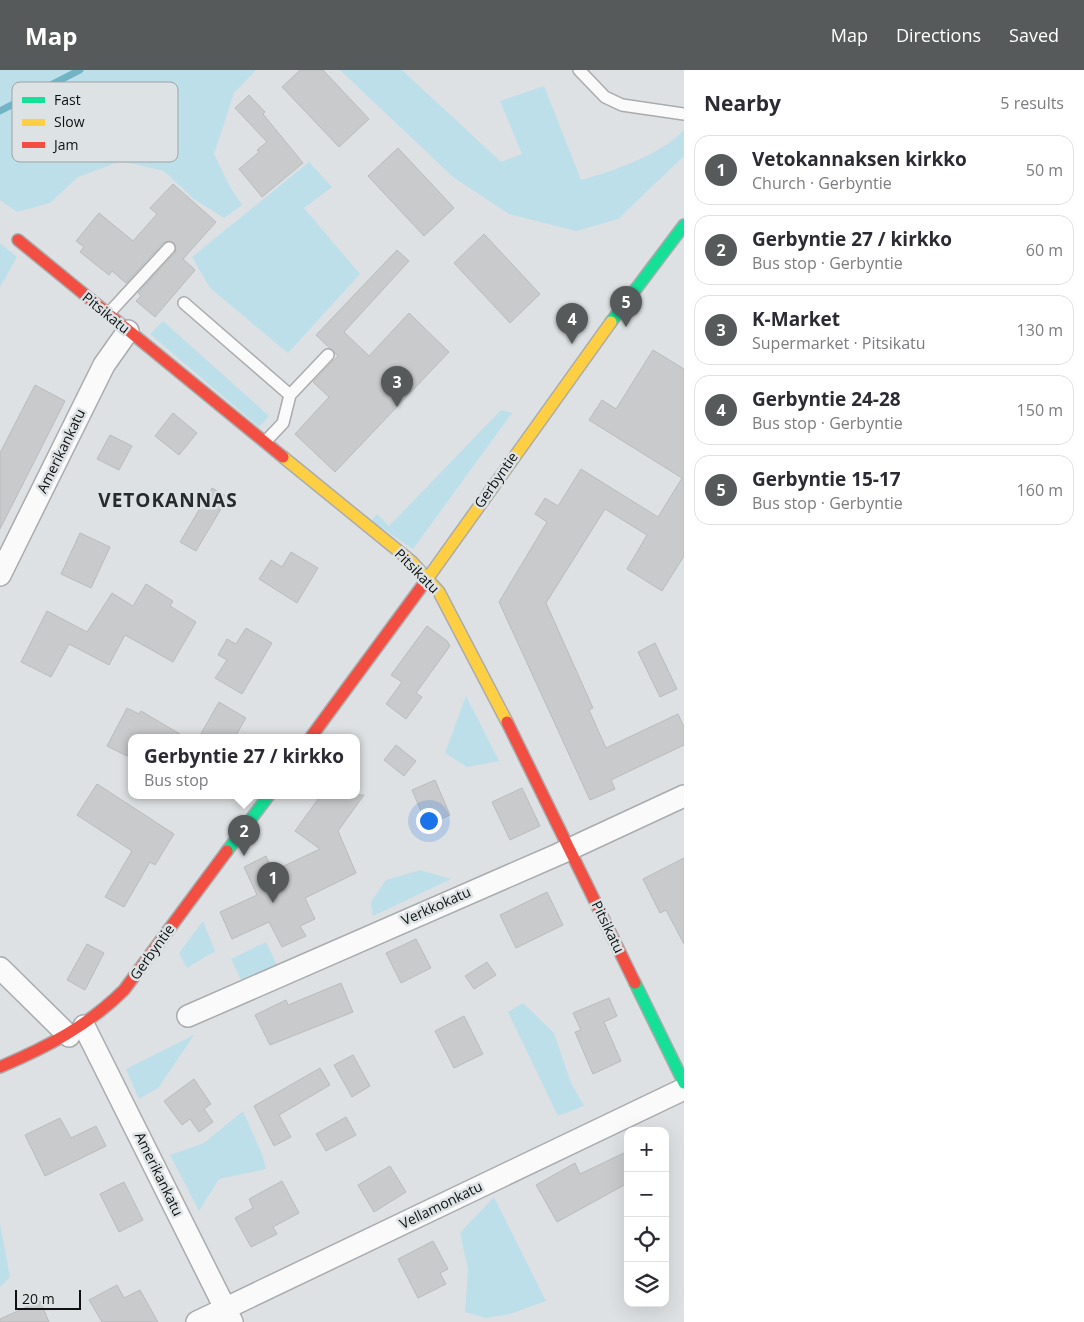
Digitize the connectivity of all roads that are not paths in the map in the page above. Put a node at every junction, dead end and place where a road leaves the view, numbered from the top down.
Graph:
1 (579, 70) edge
2 (684, 114) edge
3 (684, 225) edge
4 (18, 240) dead end
5 (169, 248) dead end
6 (184, 303) dead end
7 (108, 315) junction
8 (128, 331) junction
9 (328, 355) dead end
10 (290, 395) junction
11 (264, 443) junction
12 (0, 575) edge
13 (428, 578) junction
14 (313, 734) edge
15 (684, 796) edge
16 (266, 799) edge
17 (570, 849) junction
18 (0, 968) edge
19 (188, 1016) dead end
20 (76, 1031) junction
21 (0, 1067) edge
22 (684, 1083) edge
23 (684, 1089) edge
24 (229, 1315) edge
25 (198, 1322) edge

1 - 2 lane
3 - 13 street, Gerbyntie
4 - 7 street, Pitsikatu
5 - 7 lane
6 - 10 lane
7 - 8 street, Pitsikatu
8 - 11 street, Pitsikatu
8 - 12 street, Amerikankatu
9 - 10 lane
10 - 11 lane
11 - 13 street, Pitsikatu
13 - 14 street, Gerbyntie
13 - 17 street, Pitsikatu
15 - 17 street, Verkkokatu
16 - 20 street, Gerbyntie
17 - 19 street, Verkkokatu
17 - 22 street, Pitsikatu
18 - 20 street, Amerikankatu
20 - 21 street, Gerbyntie
20 - 24 street, Amerikankatu
23 - 24 street, Vellamonkatu
24 - 25 street, Vellamonkatu

